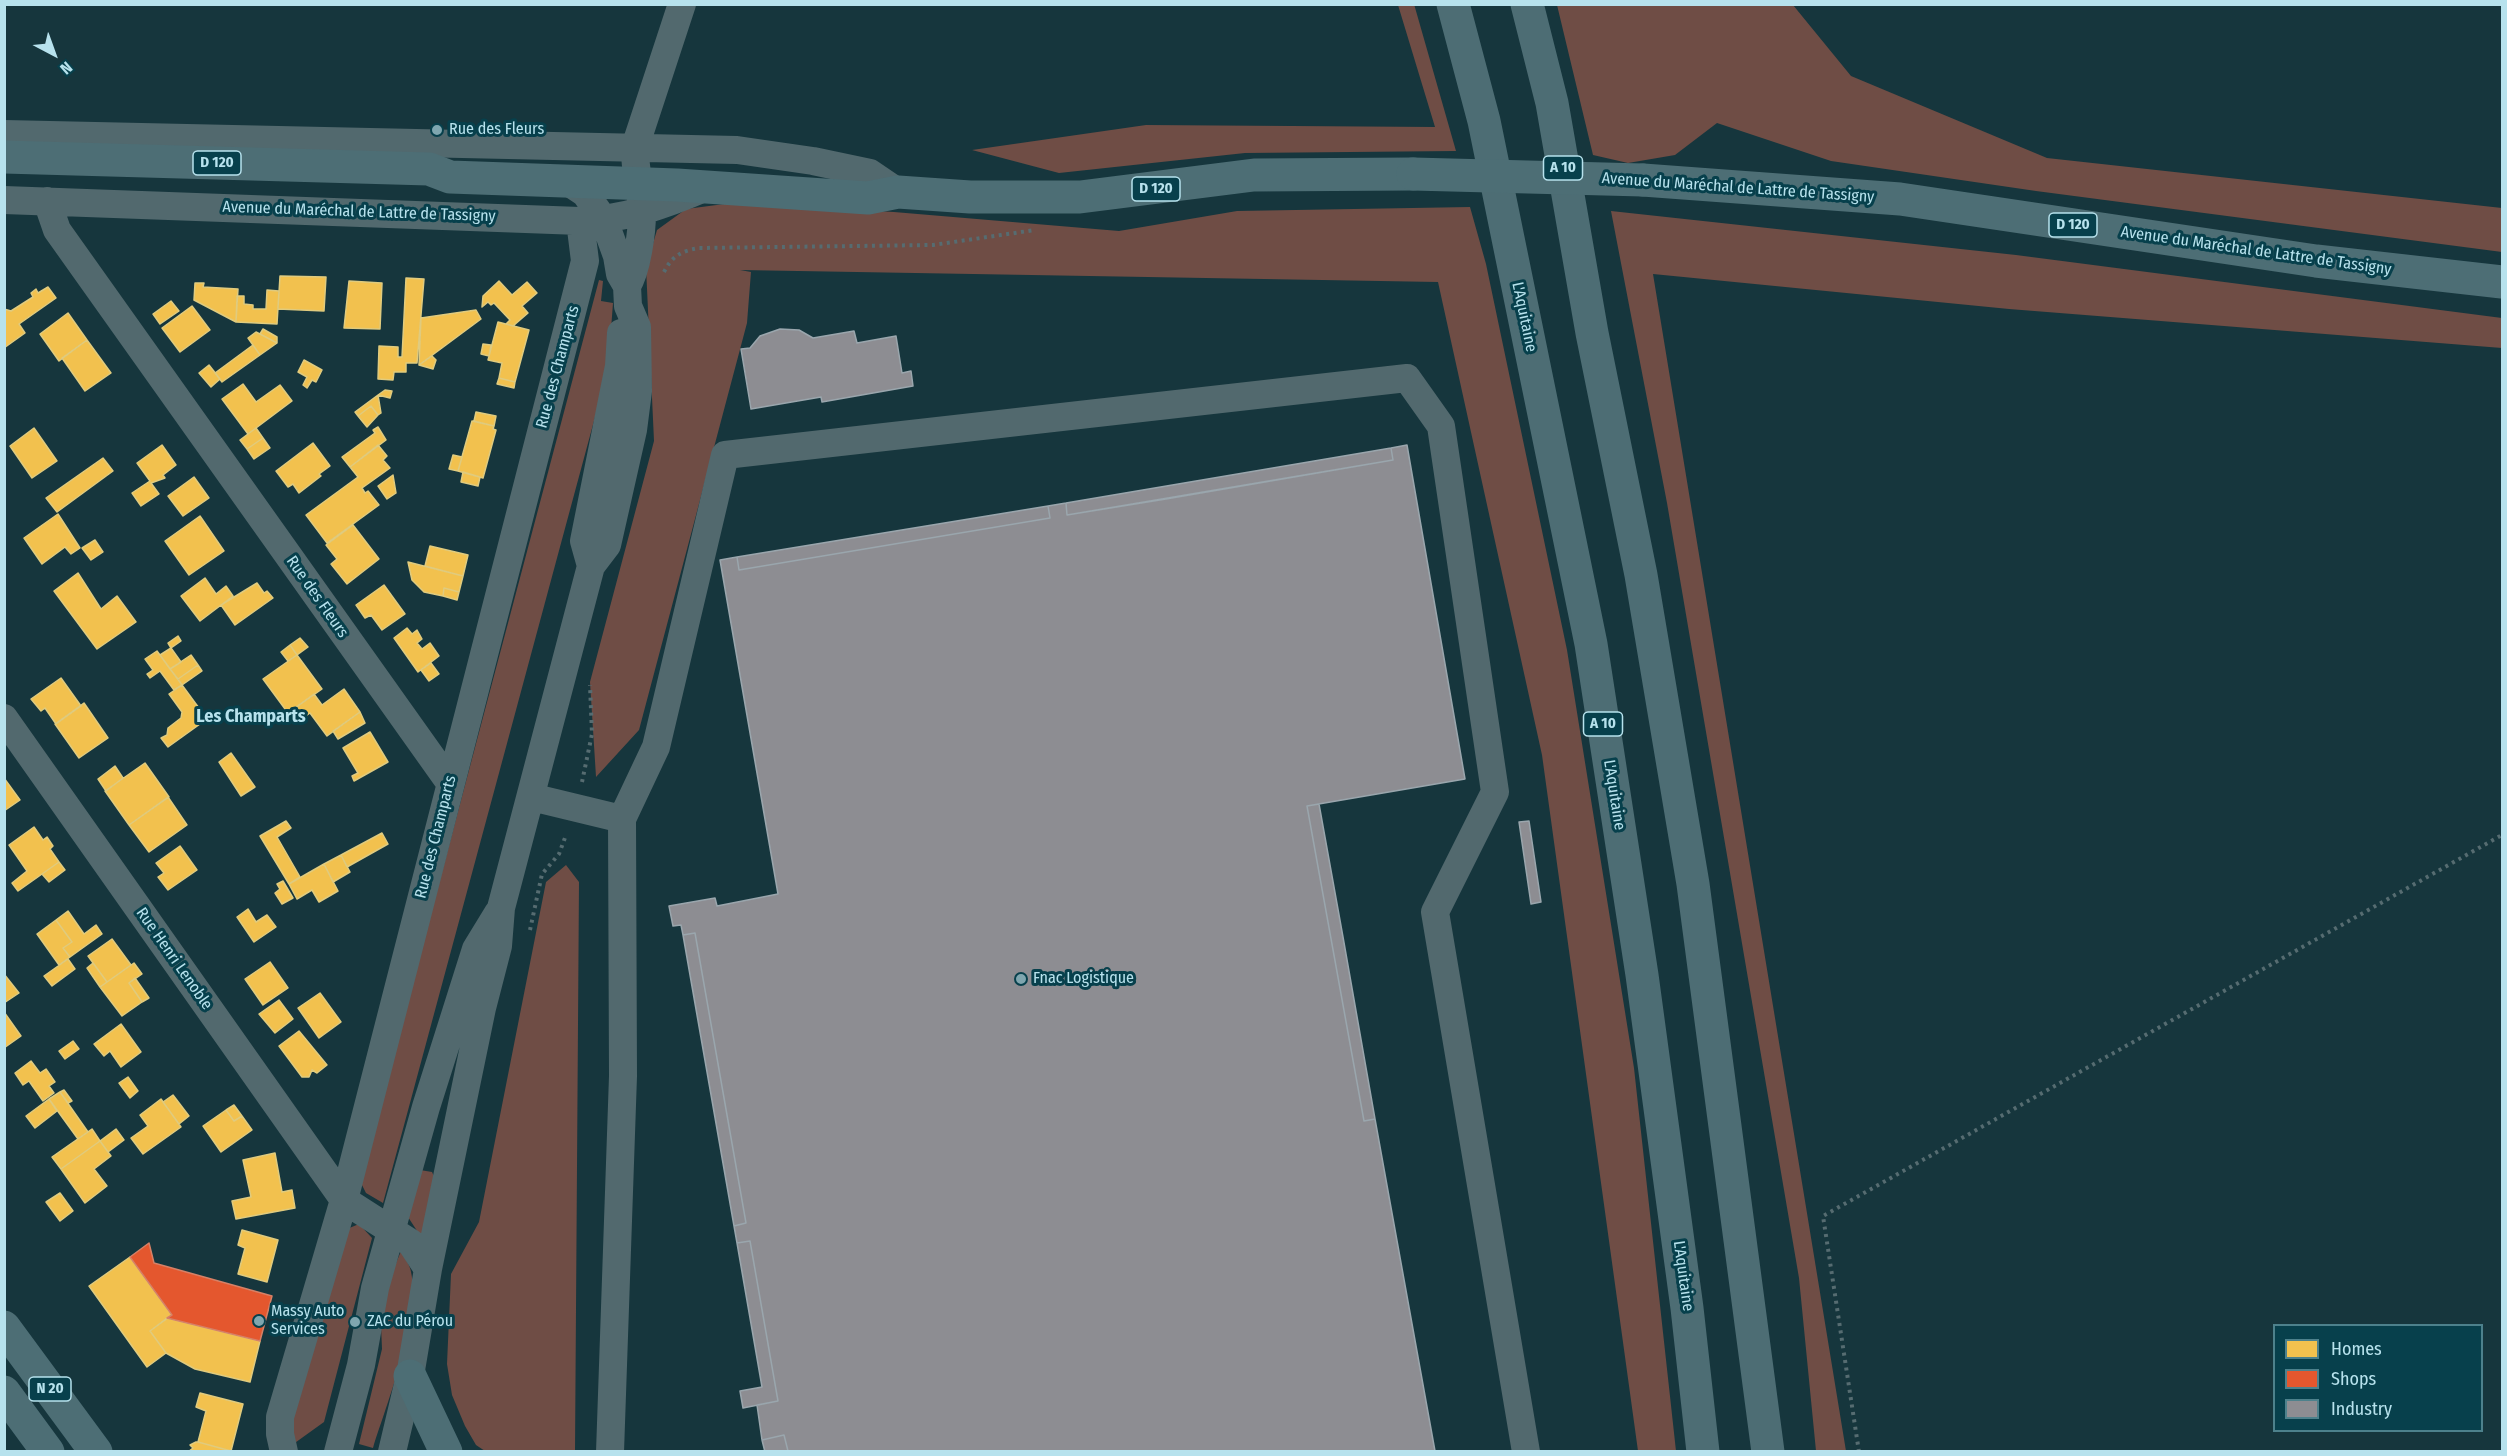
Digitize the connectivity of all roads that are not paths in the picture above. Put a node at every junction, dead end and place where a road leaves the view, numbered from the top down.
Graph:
1 (682, 4) edge
2 (1453, 4) edge
3 (1527, 4) edge
4 (4, 134) edge
5 (4, 157) edge
6 (429, 169) junction
7 (637, 177) junction
8 (567, 181) junction
9 (898, 192) junction
10 (4, 200) edge
11 (47, 201) junction
12 (592, 221) junction
13 (2502, 282) edge
14 (628, 296) junction
15 (4, 718) edge
16 (450, 783) junction
17 (531, 797) junction
18 (622, 819) junction
19 (501, 908) junction
20 (344, 1200) junction
21 (392, 1230) junction
22 (428, 1269) junction
23 (4, 1328) edge
24 (410, 1376) junction
25 (4, 1392) edge
26 (48, 1452) edge
27 (96, 1452) edge
28 (284, 1452) edge
29 (338, 1452) edge
30 (392, 1452) edge
31 (446, 1452) edge
32 (610, 1452) edge
33 (1526, 1452) edge
34 (1703, 1452) edge
35 (1768, 1452) edge

1 - 7 street
2 - 34 highway, L'Aquitaine / A 10
3 - 35 highway, A 10
4 - 7 street
5 - 6 main road, Avenue du Maréchal de Lattre de Tassigny / D 120
6 - 7 main road, Avenue du Maréchal de Lattre de Tassigny / D 120
6 - 8 main road, Avenue du Maréchal de Lattre de Tassigny
7 - 8 main road, Avenue du Maréchal de Lattre de Tassigny
7 - 9 main road, Avenue du Maréchal de Lattre de Tassigny
7 - 9 main road, Avenue du Maréchal de Lattre de Tassigny / D 120
7 - 12 street, Avenue du Maréchal de Lattre de Tassigny
7 - 14 street
8 - 12 street, Rue des Champarts
9 - 13 main road, Avenue du Maréchal de Lattre de Tassigny / D 120, bridge
10 - 11 street, Avenue du Maréchal de Lattre de Tassigny
11 - 12 street, Avenue du Maréchal de Lattre de Tassigny
11 - 16 street, Rue des Fleurs
12 - 14 street, Rue des Champarts
12 - 16 street, Rue des Champarts
14 - 17 street, Rue des Champarts
15 - 20 street, Rue Henri Lenoble
16 - 20 street, Rue des Champarts
17 - 18 street
17 - 19 street, Rue des Champarts
18 - 32 street
18 - 33 street
19 - 21 street, Rue des Champarts
19 - 22 street, Rue des Champarts
20 - 21 street
20 - 28 street, Rue des Champarts
21 - 22 street
21 - 29 street, Rue des Champarts
22 - 24 street, Rue des Champarts
23 - 27 main road, N 20
24 - 30 street, Rue des Champarts
24 - 31 main road
25 - 26 main road, N 20

